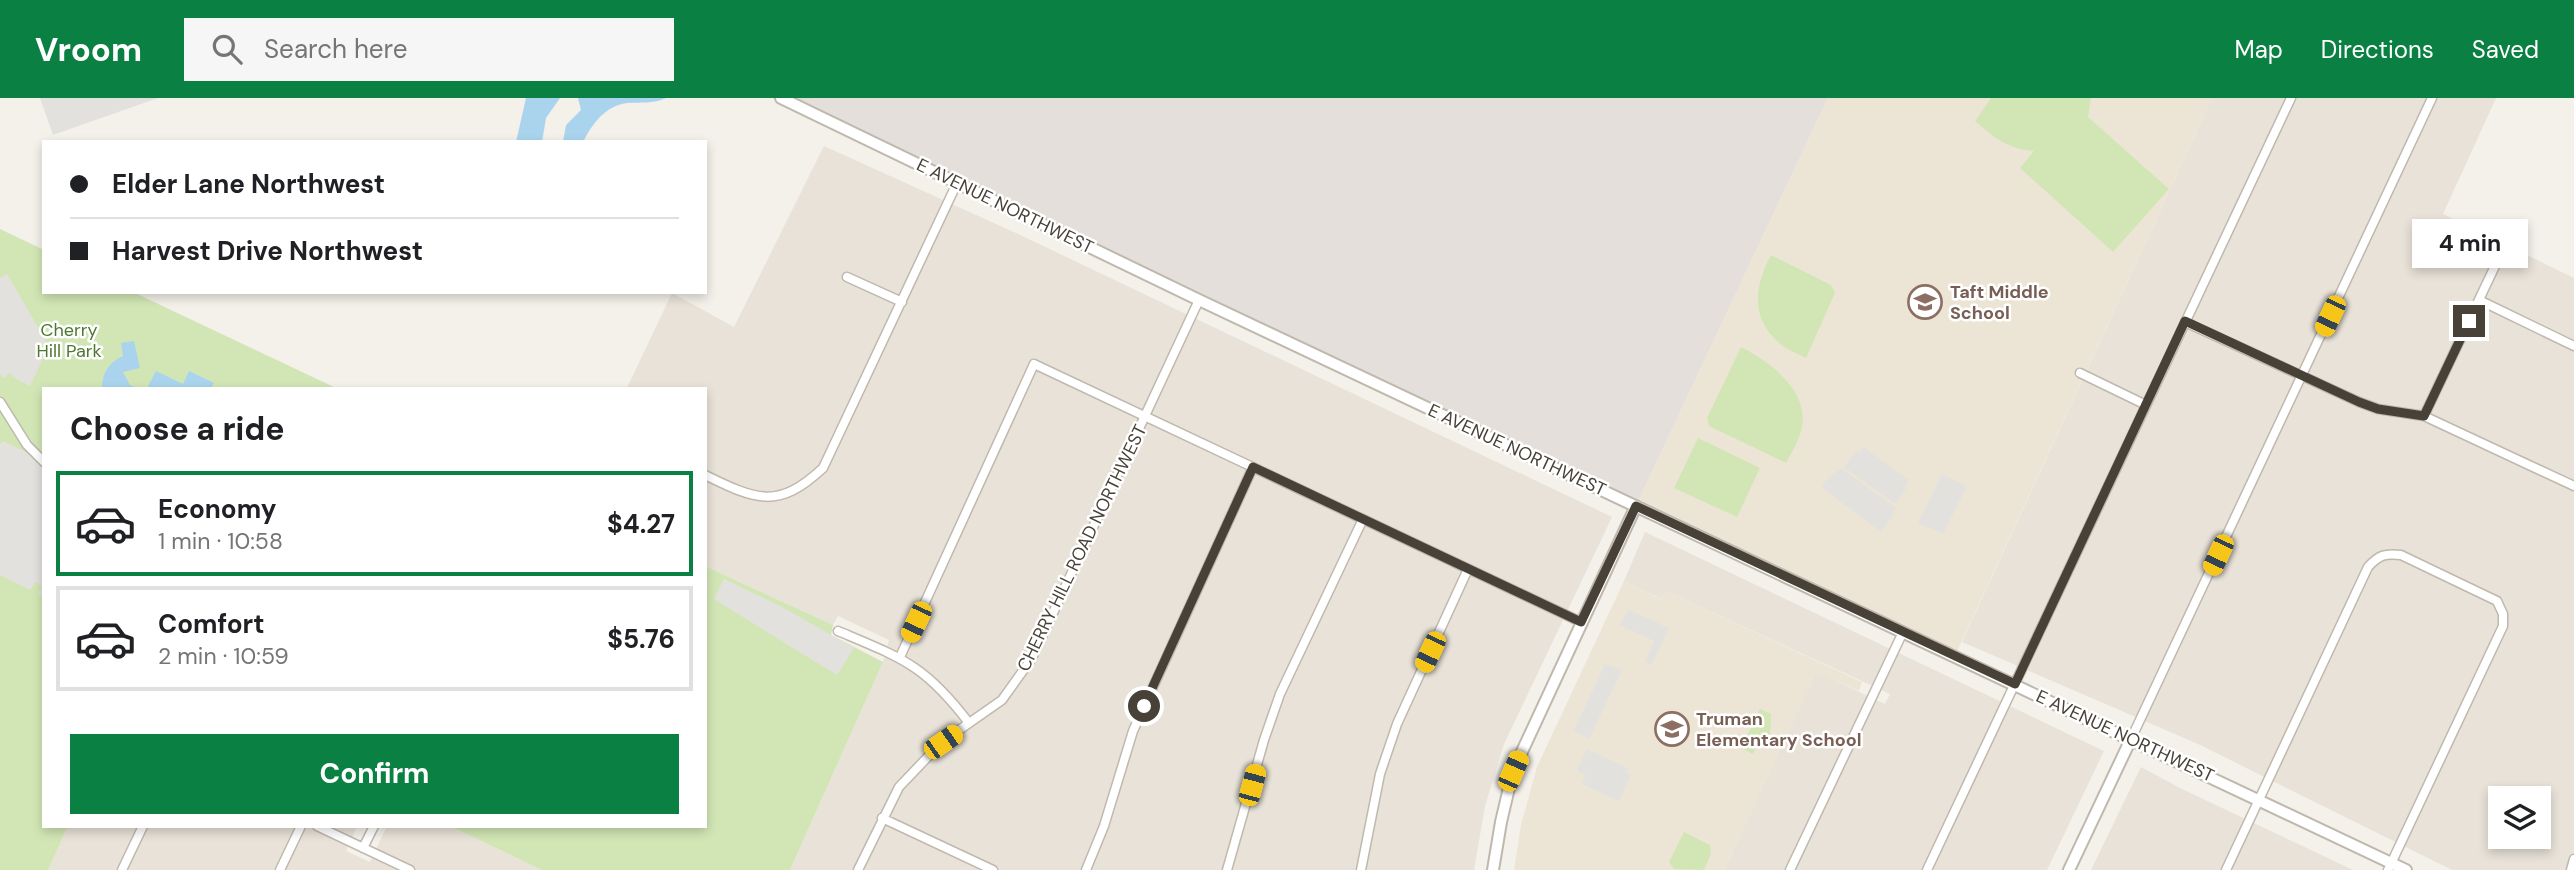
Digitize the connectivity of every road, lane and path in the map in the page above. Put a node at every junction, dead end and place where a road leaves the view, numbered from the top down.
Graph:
1 (781, 98) edge
2 (2291, 98) edge
3 (2432, 98) edge
4 (957, 183) junction
5 (2503, 249) dead end
6 (847, 277) dead end
7 (1199, 300) junction
8 (2479, 300) junction
9 (902, 302) junction
10 (2185, 321) junction
11 (2574, 346) edge
12 (2080, 373) dead end
13 (2302, 375) junction
14 (0, 402) edge
15 (2146, 405) junction
16 (1145, 416) junction
17 (2424, 416) junction
18 (42, 460) edge
19 (1253, 467) junction
20 (707, 476) edge
21 (2574, 486) edge
22 (1636, 506) junction
23 (1363, 519) junction
24 (1468, 569) junction
25 (1581, 622) junction
26 (838, 631) dead end
27 (1903, 632) junction
28 (900, 657) junction
29 (2015, 684) junction
30 (969, 723) junction
31 (2131, 739) junction
32 (2259, 799) junction
33 (882, 818) junction
34 (142, 828) edge
35 (300, 828) edge
36 (321, 828) edge
37 (373, 828) edge
38 (363, 848) junction
39 (2574, 859) edge
40 (2390, 867) edge
41 (122, 870) edge
42 (280, 870) edge
43 (411, 870) edge
44 (858, 870) edge
45 (993, 870) edge
46 (1086, 870) edge
47 (1227, 870) edge
48 (1361, 870) edge
49 (1493, 870) edge
50 (1790, 870) edge
51 (1927, 870) edge
52 (2069, 870) edge
53 (2226, 870) edge
54 (2406, 870) edge
55 (2571, 870) edge

1 - 4 street, E AVENUE NORTHWEST
2 - 10 street
3 - 13 street
4 - 7 street, E AVENUE NORTHWEST
4 - 9 street
5 - 8 street
6 - 9 street
7 - 16 street, CHERRY HILL ROAD NORTHWEST
7 - 22 street, E AVENUE NORTHWEST
8 - 11 street
8 - 17 street
9 - 20 street
10 - 13 street
10 - 15 street
12 - 15 street
13 - 17 street
13 - 31 street
14 - 18 street
15 - 29 street
16 - 19 street
16 - 28 street
16 - 30 street, CHERRY HILL ROAD NORTHWEST
17 - 21 street
19 - 23 street
19 - 46 street
22 - 25 street
22 - 27 street, E AVENUE NORTHWEST
23 - 24 street
23 - 47 street
24 - 25 street
24 - 48 street
25 - 49 street
26 - 28 street
27 - 29 street, E AVENUE NORTHWEST
27 - 50 street
28 - 30 street
29 - 31 street, E AVENUE NORTHWEST
29 - 51 street
30 - 33 street, CHERRY HILL ROAD NORTHWEST
31 - 32 street, E AVENUE NORTHWEST
31 - 52 street
32 - 40 street, E AVENUE NORTHWEST
32 - 40 street
32 - 53 street
33 - 44 street, CHERRY HILL ROAD NORTHWEST
33 - 45 street
34 - 41 street
35 - 42 street
36 - 38 street
37 - 38 street
38 - 43 street
39 - 55 street
40 - 54 street, E AVENUE NORTHWEST

